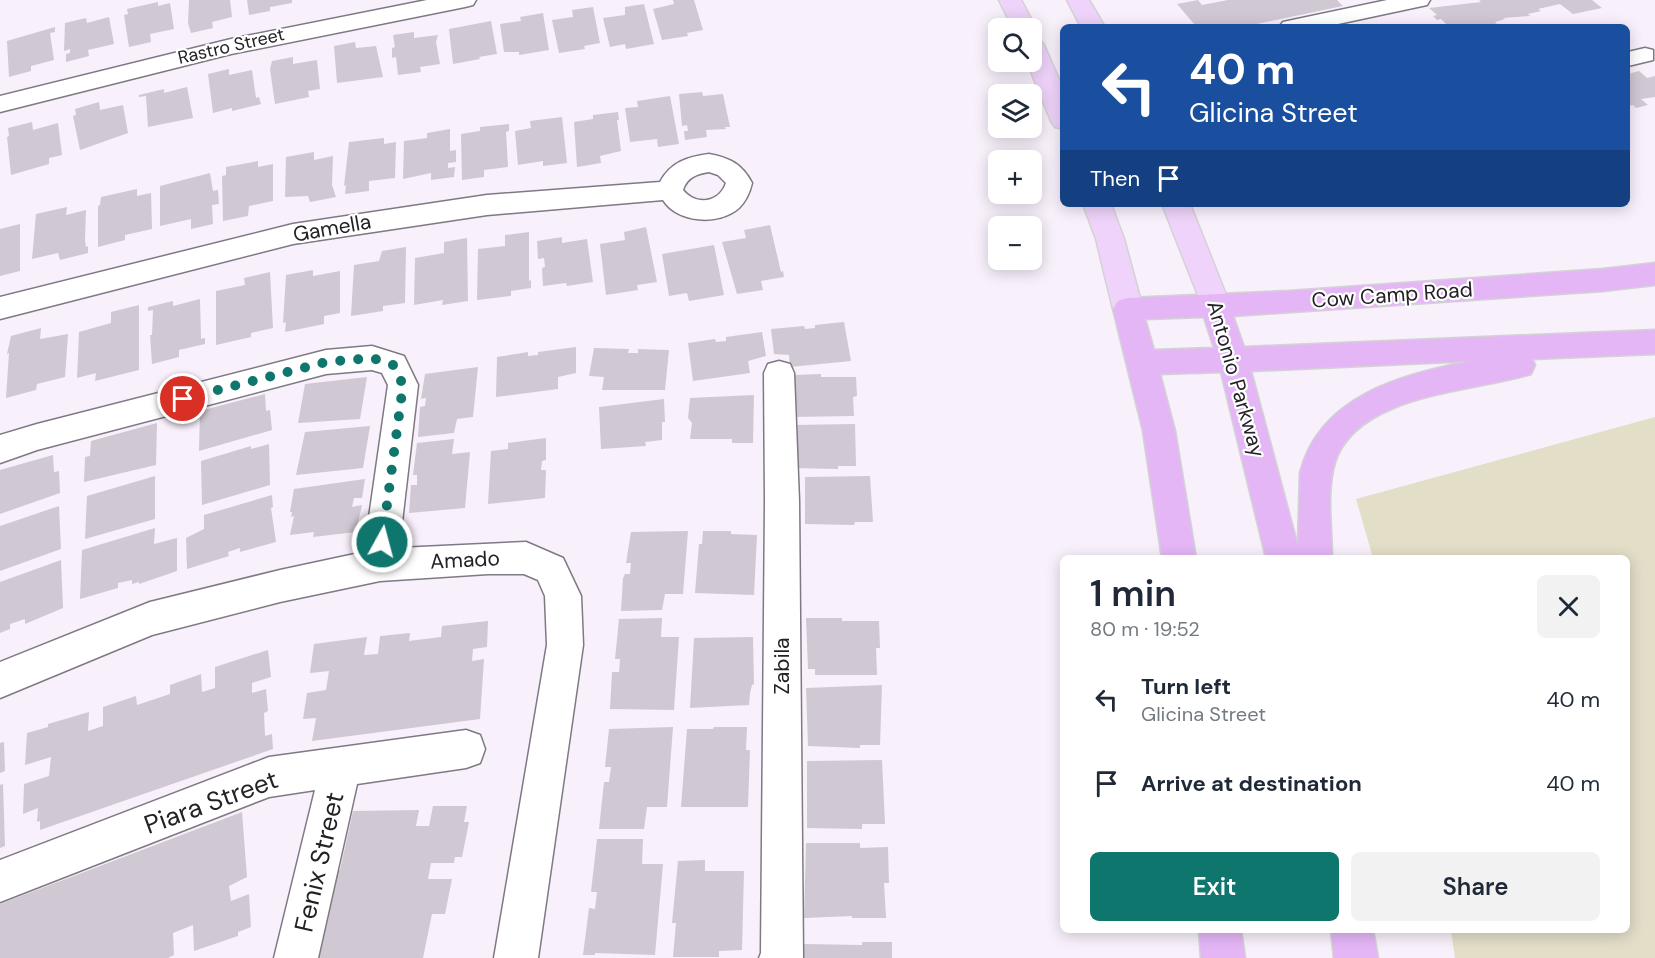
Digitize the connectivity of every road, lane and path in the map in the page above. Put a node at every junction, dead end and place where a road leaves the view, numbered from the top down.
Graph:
1 (465, 0) edge
2 (1010, 0) edge
3 (1078, 0) edge
4 (1419, 0) edge
5 (1389, 3) edge
6 (1019, 18) edge
7 (1091, 24) edge
8 (1303, 24) edge
9 (1413, 24) edge
10 (1042, 69) edge
11 (0, 104) edge
12 (1060, 112) edge
13 (670, 190) dead end
14 (1098, 207) edge
15 (1177, 207) edge
16 (1655, 274) edge
17 (1215, 305) junction
18 (0, 308) edge
19 (1128, 309) junction
20 (1655, 343) edge
21 (1234, 359) junction
22 (1142, 363) junction
23 (780, 374) dead end
24 (0, 449) edge
25 (1179, 555) edge
26 (1282, 555) edge
27 (1315, 555) edge
28 (380, 565) junction
29 (0, 680) edge
30 (466, 748) dead end
31 (341, 766) junction
32 (0, 881) edge
33 (1220, 933) edge
34 (1352, 933) edge
35 (296, 958) edge
36 (516, 958) edge
37 (781, 958) edge
38 (1223, 958) edge
39 (1356, 958) edge

1 - 11 street, Rastro Street
2 - 6 main road
3 - 7 main road
4 - 5 street
5 - 8 street
5 - 9 street
10 - 12 main road
13 - 18 street, Gamella
14 - 19 main road
15 - 17 main road, Antonio Parkway
16 - 17 highway, Cow Camp Road
17 - 19 highway, Cow Camp Road
17 - 21 highway, Antonio Parkway
19 - 22 highway
20 - 21 highway
20 - 27 highway
21 - 22 highway
21 - 26 highway, Antonio Parkway
22 - 25 highway
23 - 37 street, Zabila
24 - 28 street
28 - 29 street, Amado
28 - 36 street, Amado
30 - 31 street, Piara Street
31 - 32 street, Piara Street
31 - 35 street, Fenix Street
33 - 38 highway
34 - 39 highway

